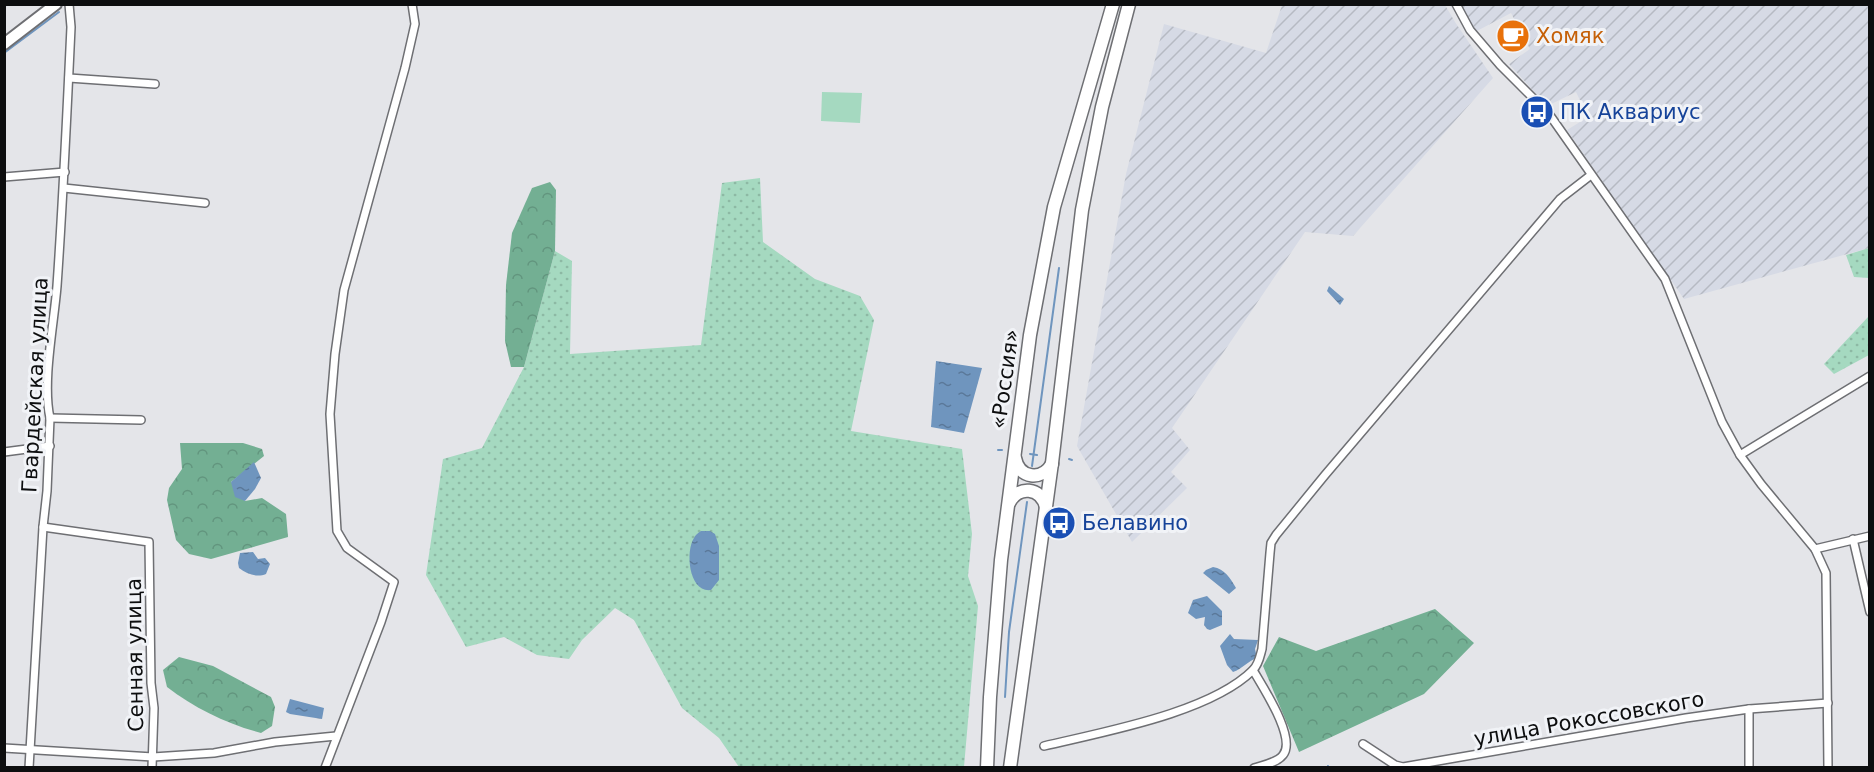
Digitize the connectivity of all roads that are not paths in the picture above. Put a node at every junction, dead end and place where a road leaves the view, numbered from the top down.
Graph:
1 (56, 4) edge
2 (69, 4) edge
3 (412, 4) edge
4 (1113, 4) edge
5 (1129, 4) edge
6 (1456, 4) edge
7 (4, 44) edge
8 (69, 78) junction
9 (155, 84) dead end
10 (65, 172) junction
11 (1591, 175) junction
12 (4, 177) edge
13 (64, 188) junction
14 (205, 203) dead end
15 (1869, 376) edge
16 (50, 418) junction
17 (141, 420) dead end
18 (50, 446) junction
19 (4, 452) edge
20 (1015, 454) junction
21 (1740, 454) junction
22 (1052, 464) junction
23 (1007, 507) junction
24 (1046, 508) junction
25 (43, 527) junction
26 (1869, 536) edge
27 (1852, 539) junction
28 (1815, 549) junction
29 (1869, 612) edge
30 (1253, 670) junction
31 (1828, 703) junction
32 (1749, 709) junction
33 (336, 736) junction
34 (1363, 744) dead end
35 (1044, 747) dead end
36 (4, 748) edge
37 (29, 750) junction
38 (153, 757) junction
39 (1425, 765) edge
40 (28, 768) edge
41 (152, 768) edge
42 (325, 768) edge
43 (987, 768) edge
44 (1010, 768) edge
45 (1254, 768) edge
46 (1749, 768) edge
47 (1828, 768) edge

1 - 7 street
2 - 8 street, Гвардейская улица
3 - 33 street
4 - 20 highway, «Россия»
5 - 22 highway
6 - 11 street
8 - 9 street
8 - 10 street, Гвардейская улица
10 - 12 street
10 - 13 street, Гвардейская улица
11 - 21 street
11 - 30 street
13 - 14 street
13 - 16 street, Гвардейская улица
15 - 21 street
16 - 17 street
16 - 18 street, Гвардейская улица
18 - 19 street
18 - 25 street, Гвардейская улица
20 - 22 highway
20 - 23 highway, «Россия»
21 - 28 street
22 - 24 highway
23 - 24 highway
23 - 43 highway, «Россия»
24 - 44 highway
25 - 37 street, Гвардейская улица
25 - 38 street, Сенная улица
26 - 27 street
27 - 28 street
27 - 29 street
28 - 31 street
30 - 35 street
30 - 45 street
31 - 32 street, улица Рокоссовского
31 - 47 street
32 - 39 street, улица Рокоссовского
32 - 46 street
33 - 38 street
33 - 42 street
34 - 39 street, улица Рокоссовского
36 - 37 street
37 - 38 street
37 - 40 street, Гвардейская улица
38 - 41 street, Сенная улица

